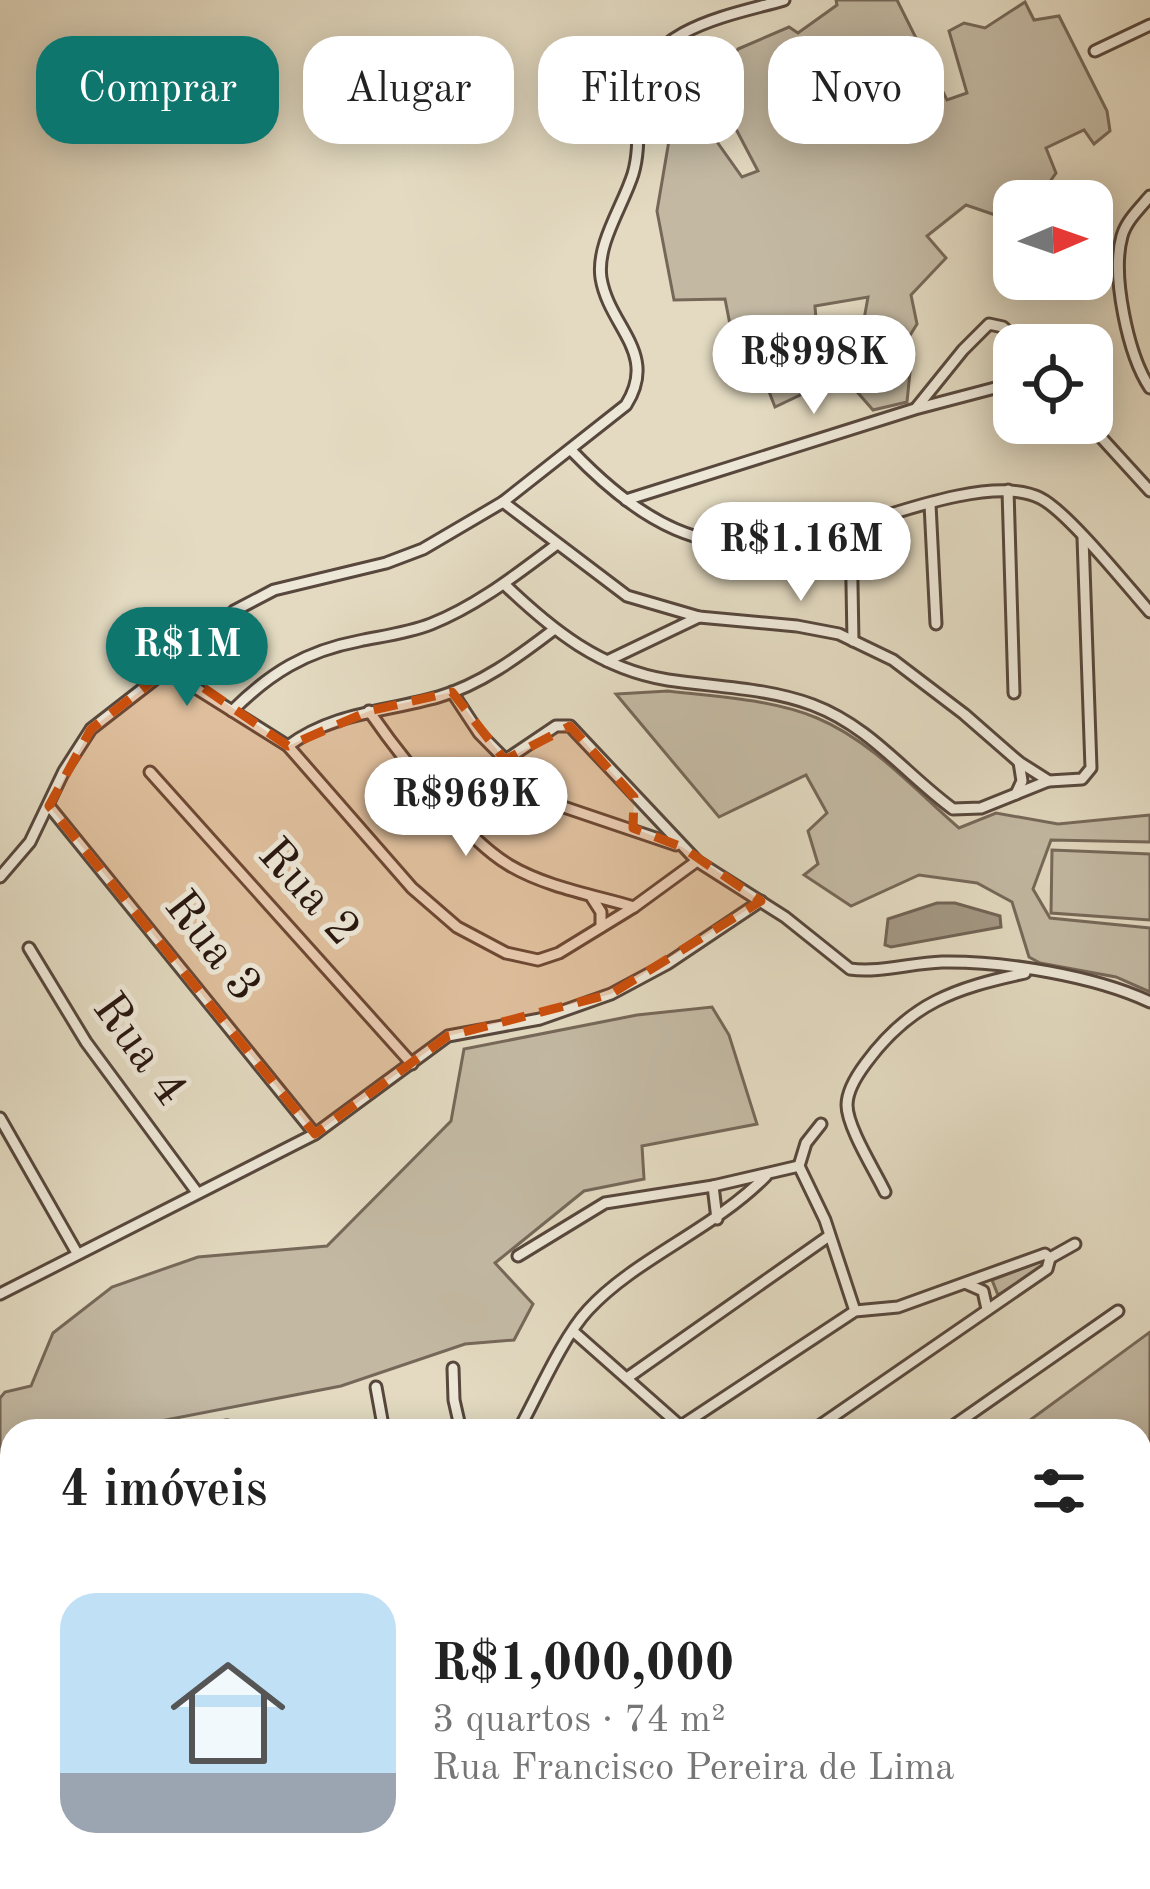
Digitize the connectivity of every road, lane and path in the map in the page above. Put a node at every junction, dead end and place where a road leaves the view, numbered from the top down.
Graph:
1 (784, 0) edge
2 (1150, 26) edge
3 (1095, 52) dead end
4 (1150, 196) edge
5 (993, 325) edge
6 (1150, 388) edge
7 (993, 389) edge
8 (915, 410) junction
9 (1107, 444) edge
10 (572, 451) junction
11 (1008, 490) junction
12 (1150, 491) edge
13 (626, 500) junction
14 (503, 502) junction
15 (930, 504) junction
16 (851, 529) junction
17 (1082, 538) junction
18 (556, 544) junction
19 (504, 584) junction
20 (659, 607) junction
21 (1150, 612) edge
22 (699, 617) junction
23 (936, 623) dead end
24 (552, 631) junction
25 (660, 638) junction
26 (853, 640) junction
27 (643, 645) junction
28 (607, 661) junction
29 (172, 666) junction
30 (644, 674) junction
31 (452, 692) junction
32 (1014, 693) dead end
33 (232, 710) junction
34 (369, 711) junction
35 (287, 746) junction
36 (507, 759) junction
37 (1019, 762) junction
38 (150, 772) dead end
39 (1049, 781) junction
40 (1016, 794) junction
41 (634, 797) junction
42 (50, 806) junction
43 (632, 819) junction
44 (682, 848) junction
45 (698, 861) junction
46 (0, 877) edge
47 (588, 894) junction
48 (761, 902) junction
49 (634, 908) junction
50 (601, 927) junction
51 (29, 948) dead end
52 (1030, 972) junction
53 (1150, 1002) edge
54 (412, 1064) junction
55 (0, 1118) edge
56 (821, 1124) dead end
57 (315, 1134) junction
58 (799, 1166) junction
59 (766, 1176) junction
60 (713, 1186) junction
61 (196, 1191) junction
62 (885, 1192) dead end
63 (717, 1219) junction
64 (829, 1236) junction
65 (1075, 1244) dead end
66 (77, 1253) junction
67 (518, 1256) dead end
68 (1049, 1257) junction
69 (966, 1284) junction
70 (0, 1294) edge
71 (987, 1309) junction
72 (855, 1311) junction
73 (1118, 1311) dead end
74 (574, 1332) junction
75 (453, 1367) dead end
76 (627, 1378) junction
77 (376, 1387) dead end
78 (382, 1419) edge
79 (458, 1419) edge
80 (525, 1419) edge
81 (674, 1419) edge
82 (697, 1419) edge
83 (829, 1419) edge
84 (963, 1419) edge

1 - 10 street
2 - 3 street
4 - 6 street
5 - 8 street
7 - 8 street
8 - 13 street
9 - 12 street
10 - 13 street
10 - 14 street
11 - 15 street
11 - 17 street
11 - 32 street
13 - 16 street
14 - 18 street
14 - 29 street
15 - 16 street
15 - 23 street
16 - 26 street
17 - 21 street
17 - 39 street
18 - 19 street
18 - 20 street
19 - 24 street
19 - 33 street
20 - 22 street
20 - 25 street
22 - 25 street
22 - 26 street
24 - 28 street
24 - 31 street
25 - 27 street
26 - 37 street
27 - 28 street
27 - 30 street
28 - 30 street
29 - 33 street
29 - 42 street
30 - 40 street
31 - 34 street
31 - 36 street
33 - 35 street
34 - 35 street
34 - 47 street
35 - 50 street
36 - 41 street
36 - 43 street
37 - 39 street
37 - 40 street
38 - 54 street, Rua 2
39 - 40 street
41 - 43 street
41 - 44 street
42 - 46 street
42 - 57 street, Rua 3
43 - 44 street
44 - 45 street
45 - 48 street
45 - 49 street
47 - 49 street
47 - 50 street
48 - 52 street
48 - 54 street
49 - 50 street
51 - 61 street, Rua 4
52 - 53 street
52 - 62 street
54 - 57 street
55 - 66 street
56 - 58 street
57 - 61 street
58 - 59 street
58 - 64 street
59 - 60 street
59 - 63 street
60 - 63 street
60 - 67 street
61 - 66 street
63 - 74 street
64 - 72 street
64 - 76 street
65 - 68 street
66 - 70 street
68 - 69 street
68 - 71 street
69 - 71 street
69 - 72 street
71 - 83 street
72 - 82 street
73 - 84 street
74 - 76 street
74 - 80 street
75 - 79 street
76 - 81 street
77 - 78 street

